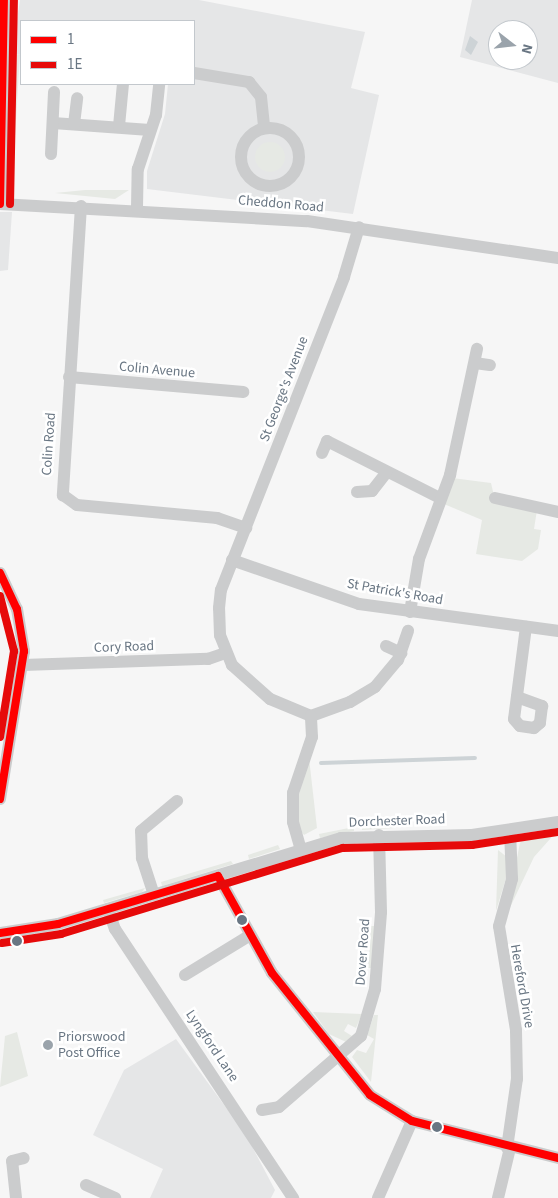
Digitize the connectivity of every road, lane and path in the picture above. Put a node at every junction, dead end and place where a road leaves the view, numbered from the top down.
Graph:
1 (4, 0) edge
2 (0, 58) edge
3 (195, 73) edge
4 (123, 85) edge
5 (159, 85) edge
6 (54, 92) dead end
7 (77, 98) dead end
8 (53, 123) junction
9 (74, 124) junction
10 (119, 126) junction
11 (264, 128) junction
12 (150, 130) junction
13 (51, 154) dead end
14 (1, 204) edge
15 (81, 206) junction
16 (137, 208) junction
17 (359, 226) junction
18 (558, 258) edge
19 (476, 349) dead end
20 (475, 363) junction
21 (490, 365) dead end
22 (69, 377) junction
23 (243, 392) dead end
24 (322, 453) dead end
25 (386, 473) junction
26 (357, 492) dead end
27 (440, 498) junction
28 (495, 498) dead end
29 (558, 512) edge
30 (246, 528) junction
31 (232, 560) junction
32 (0, 574) edge
33 (410, 612) junction
34 (526, 626) junction
35 (408, 631) dead end
36 (558, 631) edge
37 (386, 646) dead end
38 (225, 653) junction
39 (401, 653) junction
40 (24, 665) junction
41 (517, 698) dead end
42 (311, 716) junction
43 (0, 799) edge
44 (177, 801) dead end
45 (558, 822) edge
46 (510, 832) junction
47 (379, 835) junction
48 (301, 850) junction
49 (218, 876) junction
50 (154, 895) junction
51 (108, 909) junction
52 (0, 933) edge
53 (249, 936) junction
54 (185, 975) dead end
55 (338, 1060) junction
56 (262, 1110) dead end
57 (412, 1121) junction
58 (508, 1148) junction
59 (24, 1158) dead end
60 (558, 1158) edge
61 (86, 1185) dead end
62 (100, 1195) edge
63 (16, 1198) edge
64 (115, 1198) edge
65 (293, 1198) edge
66 (378, 1198) edge
67 (498, 1198) edge

1 - 2 street
2 - 14 street
3 - 11 street
4 - 10 street
5 - 12 street
6 - 8 street
7 - 9 street
8 - 9 street
8 - 13 street
9 - 10 street
10 - 12 street
11 - 11 street
12 - 16 street
14 - 15 street, Cheddon Road
15 - 16 street, Cheddon Road
15 - 22 street, Colin Road
16 - 17 street, Cheddon Road
17 - 18 street, Cheddon Road
17 - 30 street, St George's Avenue
19 - 20 street
20 - 21 street
20 - 27 street
22 - 23 street, Colin Avenue
22 - 30 street, Colin Road
24 - 25 street
25 - 26 street
25 - 27 street
27 - 33 street
28 - 29 street
30 - 31 street, St George's Avenue
31 - 33 street, St Patrick's Road
31 - 38 street, St George's Avenue
32 - 40 street
33 - 34 street, St Patrick's Road
34 - 36 street, St Patrick's Road
34 - 41 street
35 - 39 street
37 - 39 street
38 - 40 street, Cory Road
38 - 42 street
39 - 42 street
40 - 43 street
42 - 48 street
44 - 50 street
45 - 46 street, Dorchester Road
46 - 47 street, Dorchester Road
46 - 58 street, Hereford Drive
47 - 48 street, Dorchester Road
47 - 55 street, Dover Road
48 - 49 street, Dorchester Road
49 - 50 street, Dorchester Road
49 - 53 street
50 - 51 street, Dorchester Road
51 - 52 street, Dorchester Road
51 - 65 street, Lyngford Lane
53 - 54 street
53 - 55 street
55 - 56 street, Dover Road
55 - 57 street
57 - 58 street
57 - 66 street
58 - 60 street
58 - 67 street, Hereford Drive
59 - 63 street
61 - 62 street
62 - 64 street

